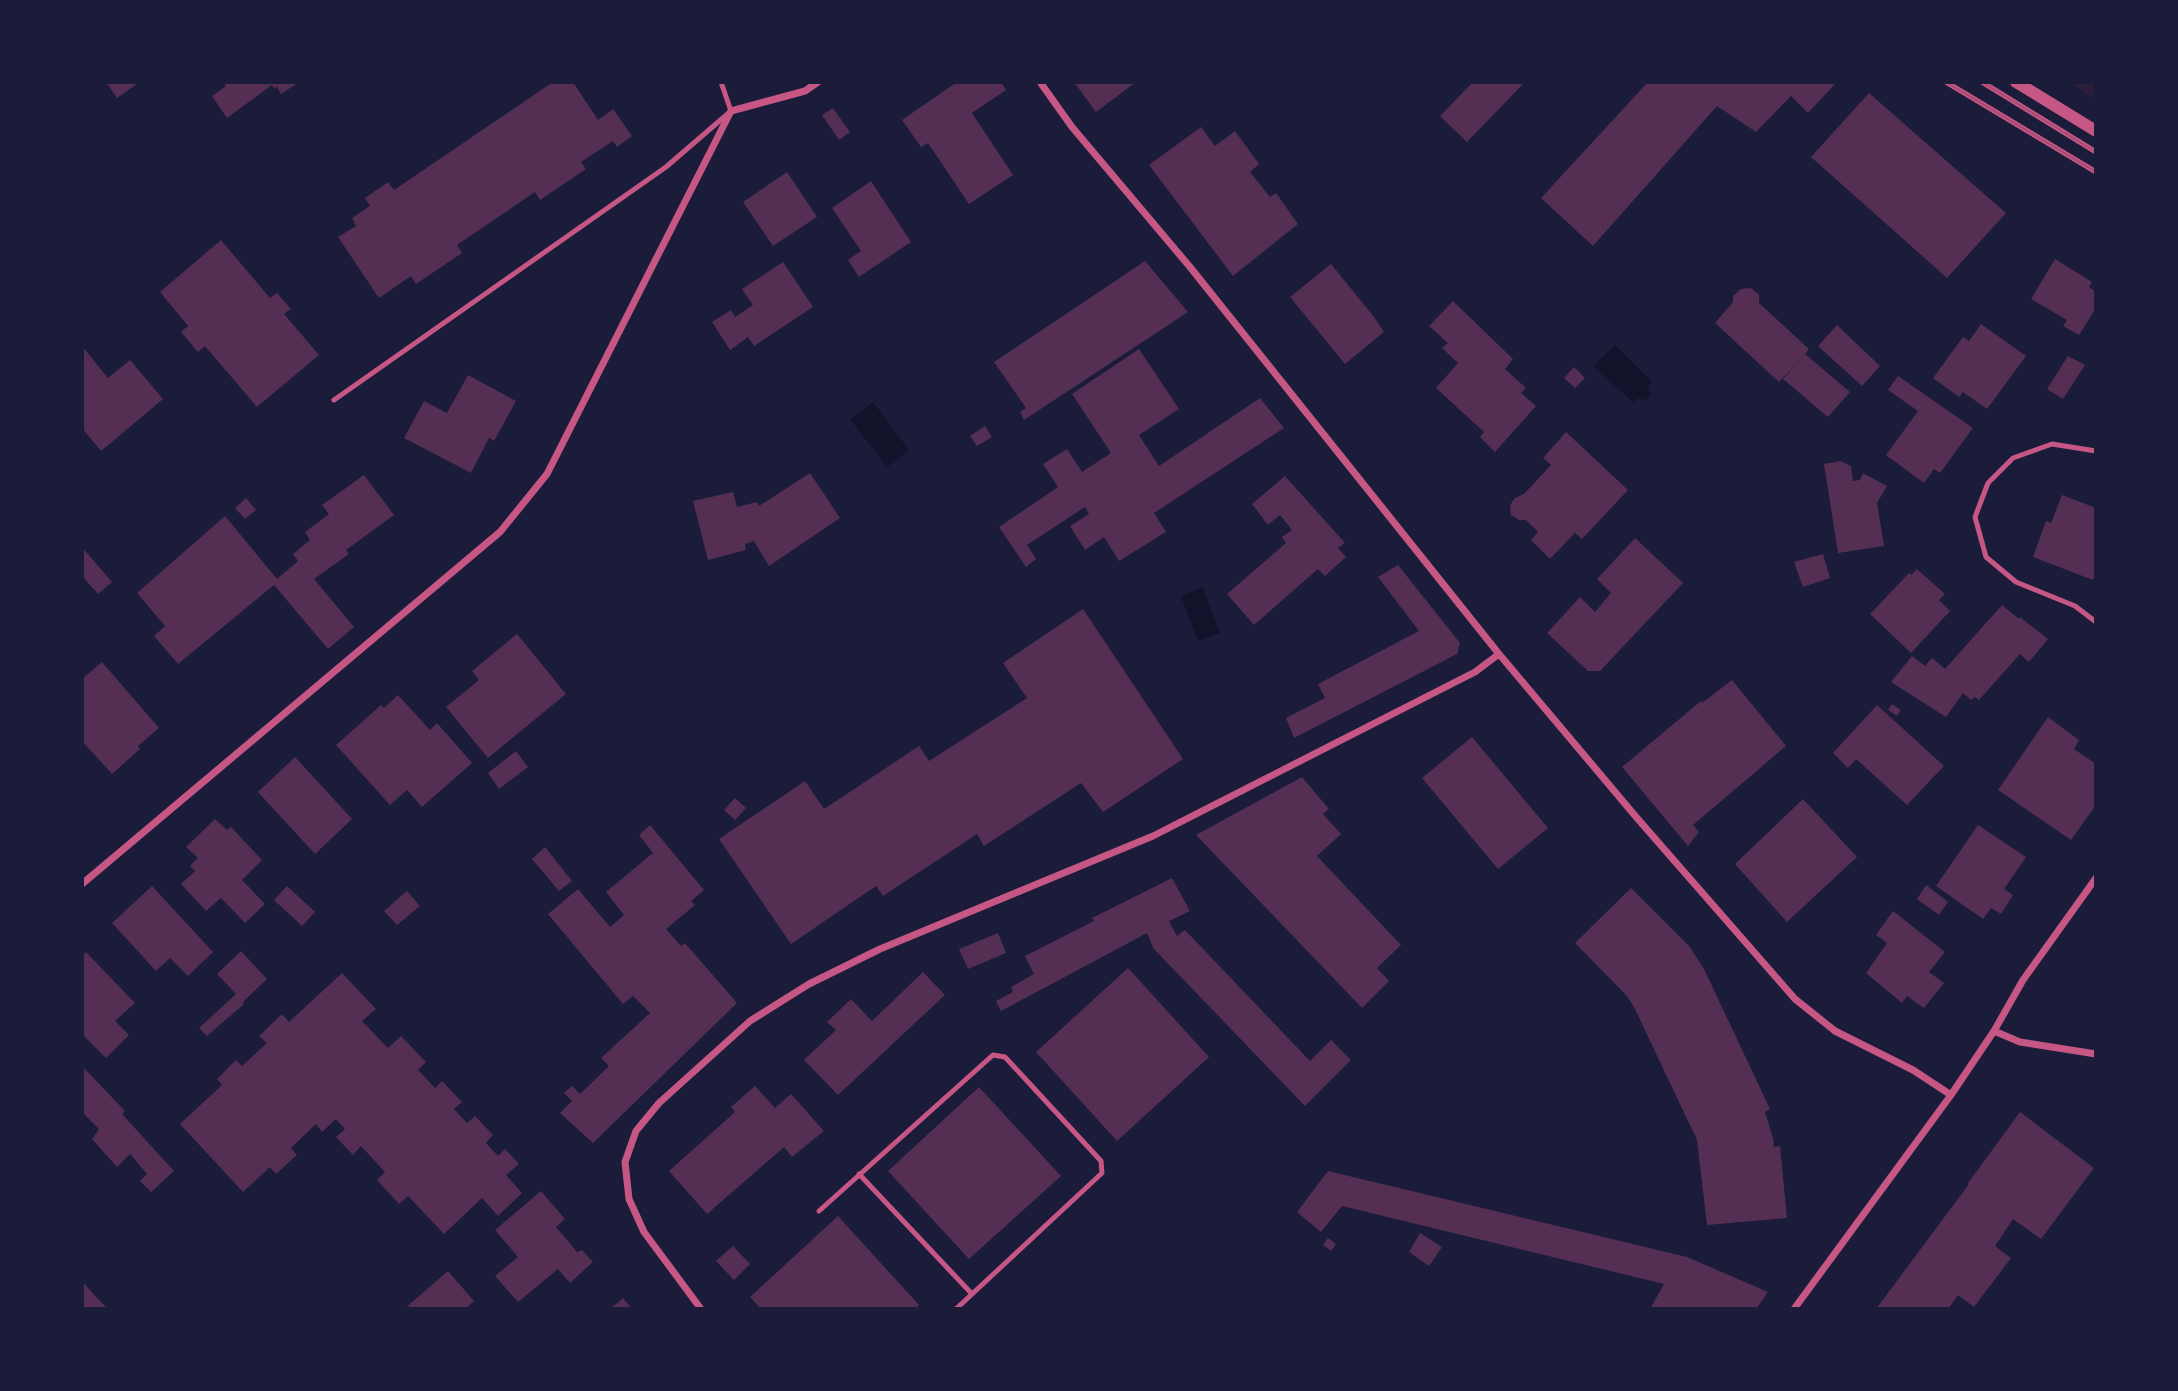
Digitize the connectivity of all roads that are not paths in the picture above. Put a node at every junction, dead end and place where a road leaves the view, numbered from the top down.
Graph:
1 (721, 82) edge
2 (818, 82) edge
3 (1040, 82) edge
4 (1946, 82) edge
5 (1982, 82) edge
6 (2016, 82) edge
7 (730, 111) junction
8 (2096, 131) edge
9 (2096, 152) edge
10 (2096, 172) edge
11 (334, 400) dead end
12 (2096, 452) edge
13 (2096, 622) edge
14 (1499, 654) junction
15 (2096, 878) edge
16 (82, 884) edge
17 (1994, 1031) junction
18 (2096, 1054) edge
19 (1951, 1095) junction
20 (859, 1174) junction
21 (819, 1211) dead end
22 (972, 1294) junction
23 (701, 1309) edge
24 (956, 1309) edge
25 (1794, 1309) edge

1 - 7 lane
2 - 7 street
3 - 14 street
4 - 10 lane
5 - 9 lane
6 - 8 street
7 - 11 lane
7 - 16 street
12 - 13 lane
14 - 19 street
14 - 23 street
15 - 17 street
17 - 18 street
17 - 19 street
19 - 25 street
20 - 21 lane
20 - 22 lane
20 - 22 lane
22 - 24 lane

